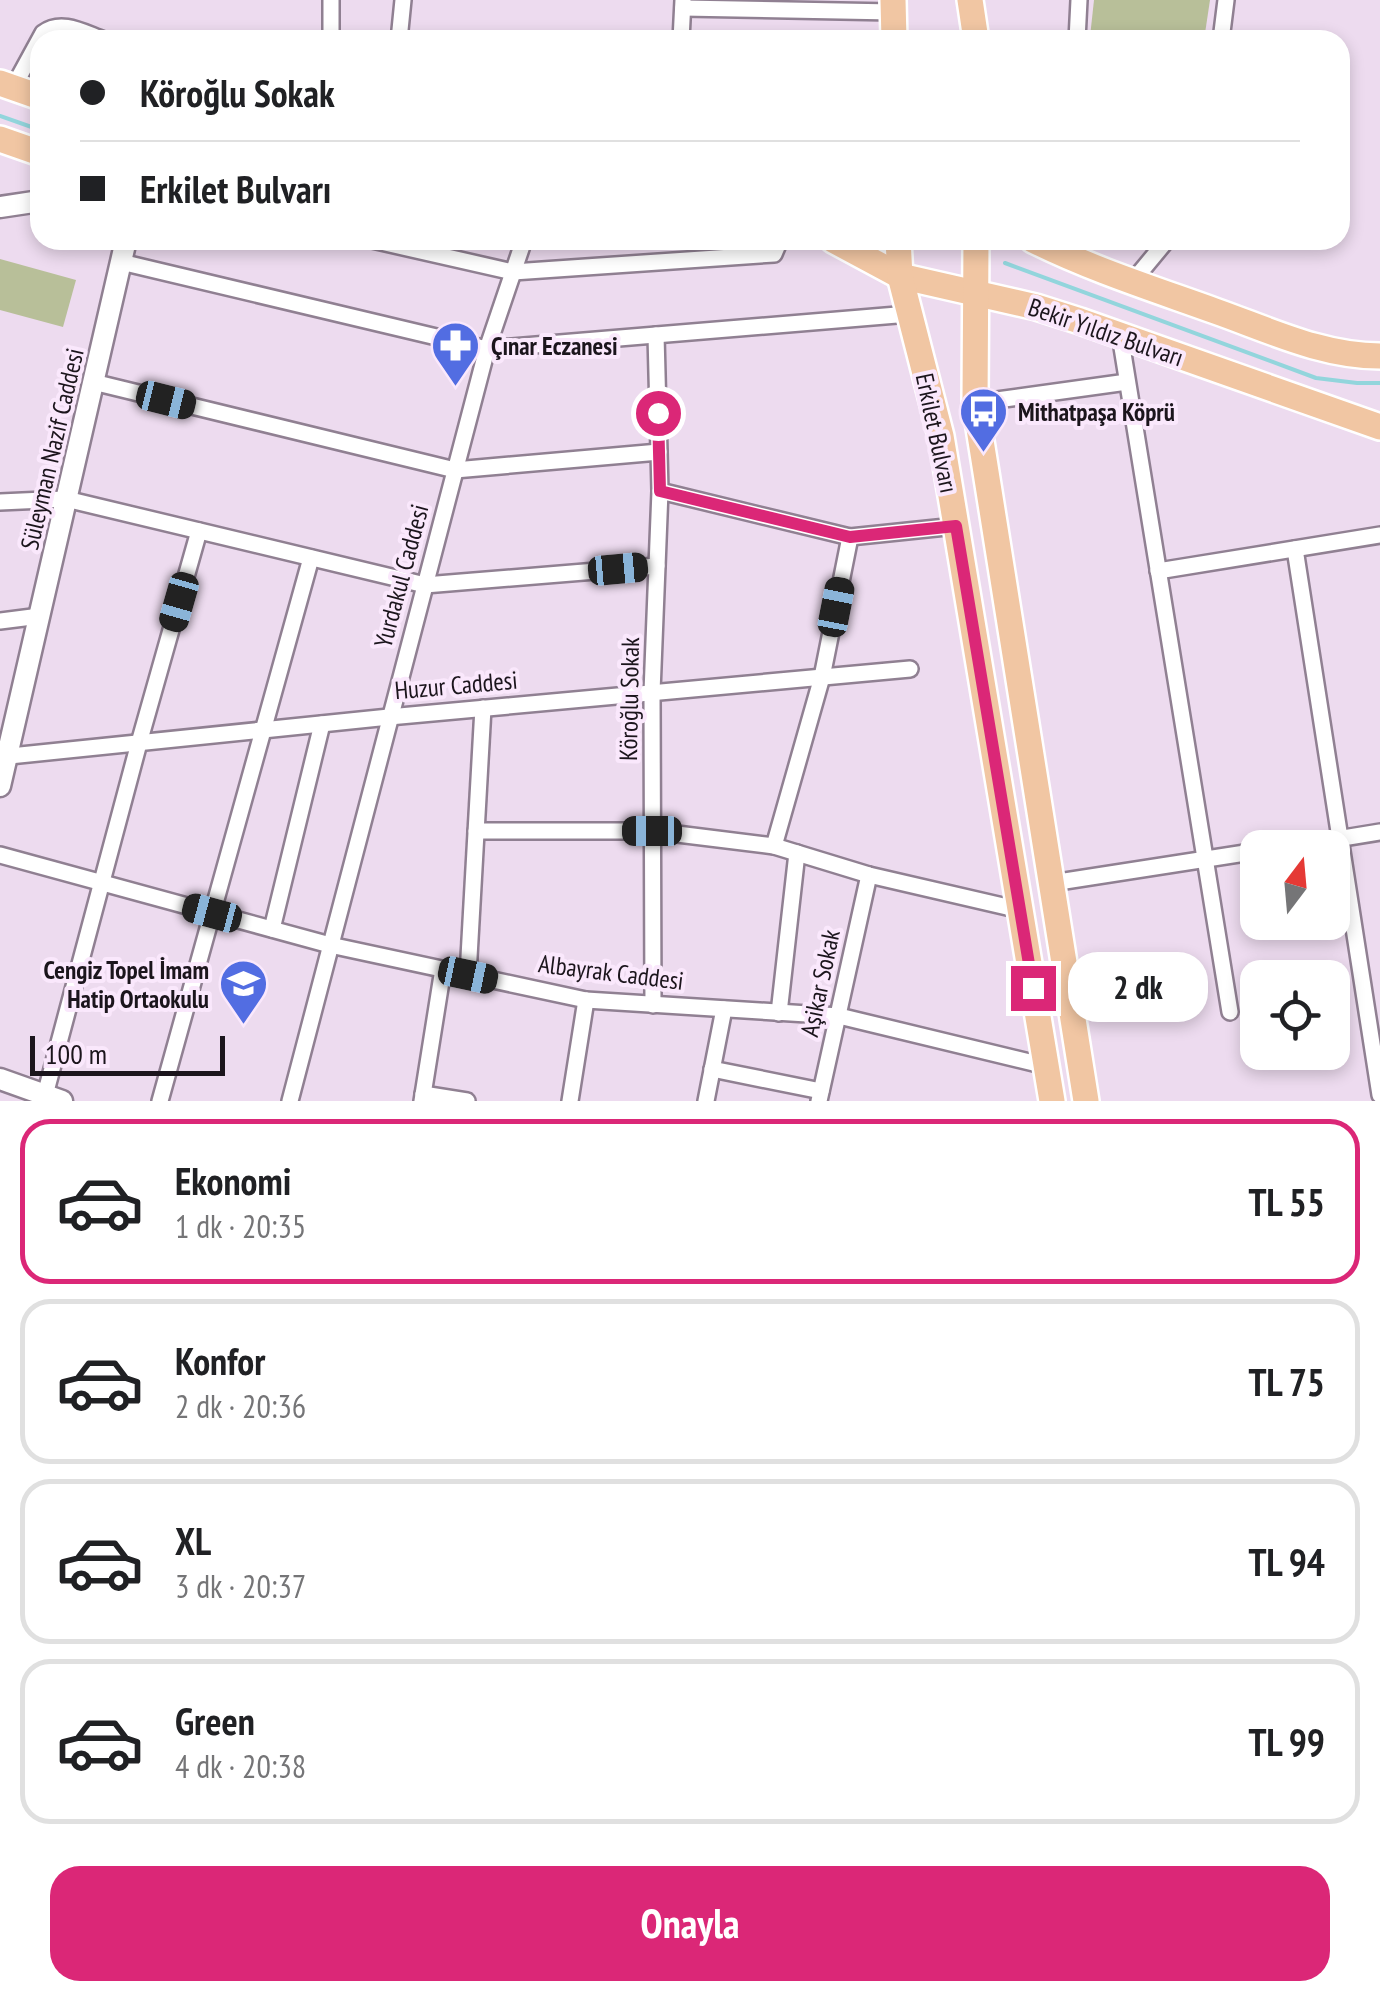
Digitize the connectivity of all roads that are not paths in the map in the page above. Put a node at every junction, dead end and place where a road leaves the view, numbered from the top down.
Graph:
1 (331, 0) edge
2 (403, 0) edge
3 (970, 0) edge
4 (1079, 0) edge
5 (1226, 0) edge
6 (683, 4) edge
7 (893, 6) edge
8 (47, 30) edge
9 (74, 30) edge
10 (331, 30) edge
11 (400, 30) edge
12 (682, 30) edge
13 (974, 30) edge
14 (1077, 30) edge
15 (1223, 30) edge
16 (30, 53) edge
17 (6, 86) edge
18 (30, 94) edge
19 (0, 139) edge
20 (30, 150) edge
21 (30, 202) edge
22 (0, 207) edge
23 (124, 250) edge
24 (425, 250) edge
25 (521, 250) edge
26 (776, 250) edge
27 (852, 250) edge
28 (899, 250) edge
29 (976, 250) edge
30 (1054, 250) edge
31 (1158, 250) edge
32 (121, 262) junction
33 (514, 272) junction
34 (900, 276) junction
35 (1133, 280) junction
36 (976, 292) junction
37 (909, 314) junction
38 (656, 335) junction
39 (1120, 335) junction
40 (487, 349) junction
41 (1380, 356) edge
42 (93, 382) junction
43 (1128, 382) junction
44 (975, 403) junction
45 (1331, 409) junction
46 (1380, 415) edge
47 (1380, 427) edge
48 (659, 452) junction
49 (455, 470) junction
50 (660, 491) junction
51 (66, 499) junction
52 (0, 502) edge
53 (956, 526) junction
54 (199, 531) junction
55 (1380, 534) edge
56 (850, 537) junction
57 (1295, 549) junction
58 (312, 558) junction
59 (657, 566) junction
60 (1158, 571) junction
61 (425, 585) junction
62 (40, 616) junction
63 (0, 621) edge
64 (910, 669) dead end
65 (822, 677) junction
66 (652, 692) junction
67 (483, 708) junction
68 (389, 716) junction
69 (322, 724) junction
70 (263, 730) junction
71 (139, 743) junction
72 (4, 757) edge
73 (0, 786) edge
74 (476, 830) junction
75 (1339, 830) edge
76 (652, 831) junction
77 (1380, 832) edge
78 (1350, 836) edge
79 (774, 846) junction
80 (797, 853) junction
81 (1240, 854) edge
82 (0, 856) edge
83 (1205, 860) junction
84 (869, 874) junction
85 (102, 883) junction
86 (1052, 884) junction
87 (1350, 902) edge
88 (1020, 910) junction
89 (212, 913) junction
90 (272, 929) junction
91 (330, 944) junction
92 (443, 969) junction
93 (468, 975) junction
94 (586, 1000) junction
95 (652, 1005) junction
96 (724, 1010) junction
97 (1230, 1012) dead end
98 (779, 1013) junction
99 (839, 1016) junction
100 (1046, 1066) junction
101 (712, 1069) junction
102 (0, 1079) edge
103 (1380, 1095) edge
104 (820, 1096) edge
105 (54, 1098) edge
106 (422, 1098) edge
107 (160, 1101) edge
108 (290, 1101) edge
109 (467, 1101) edge
110 (570, 1101) edge
111 (706, 1101) edge
112 (1052, 1101) edge
113 (1086, 1101) edge

1 - 10 street
2 - 11 street
3 - 13 main road
4 - 14 street
5 - 15 street
6 - 7 street
6 - 12 street
8 - 9 street
16 - 17 street
17 - 18 main road
19 - 20 main road
21 - 22 street
23 - 32 street, Süleyman Nazif Caddesi
24 - 33 street
25 - 33 street, Yurdakul Caddesi
26 - 33 street
27 - 34 main road, Bekir Yıldız Bulvarı
28 - 34 main road, Erkilet Bulvarı
29 - 36 main road, Erkilet Bulvarı
30 - 35 main road
31 - 35 street
32 - 40 street
32 - 42 street, Süleyman Nazif Caddesi
33 - 40 street, Yurdakul Caddesi
34 - 36 main road, Bekir Yıldız Bulvarı
34 - 37 main road, Erkilet Bulvarı
35 - 41 main road
36 - 39 main road, Bekir Yıldız Bulvarı
36 - 44 main road, Erkilet Bulvarı
37 - 38 street
37 - 53 main road, Erkilet Bulvarı
38 - 40 street
38 - 48 street, Köroğlu Sokak
39 - 43 street
39 - 45 main road, Bekir Yıldız Bulvarı
40 - 49 street, Yurdakul Caddesi
42 - 49 street
42 - 51 street, Süleyman Nazif Caddesi
43 - 44 street
43 - 60 street
44 - 86 main road, Erkilet Bulvarı
45 - 46 main road
45 - 47 main road, Bekir Yıldız Bulvarı
48 - 49 street
48 - 50 street, Köroğlu Sokak
49 - 61 street, Yurdakul Caddesi
50 - 56 street
50 - 59 street, Köroğlu Sokak
51 - 52 street
51 - 54 street
51 - 62 street, Süleyman Nazif Caddesi
53 - 56 street
53 - 88 main road, Erkilet Bulvarı
54 - 58 street
54 - 71 street
55 - 57 street
56 - 65 street
57 - 60 street
57 - 75 street
58 - 61 street
58 - 70 street
59 - 61 street
59 - 66 street, Köroğlu Sokak
60 - 83 street
61 - 68 street, Yurdakul Caddesi
62 - 63 street
62 - 72 street, Süleyman Nazif Caddesi
64 - 65 street, Huzur Caddesi
65 - 66 street, Huzur Caddesi
65 - 79 street
66 - 67 street, Huzur Caddesi
66 - 76 street, Köroğlu Sokak
67 - 68 street, Huzur Caddesi
67 - 74 street
68 - 69 street, Huzur Caddesi
68 - 91 street, Yurdakul Caddesi
69 - 70 street, Huzur Caddesi
69 - 90 street
70 - 71 street, Huzur Caddesi
70 - 89 street
71 - 72 street, Huzur Caddesi
71 - 85 street
72 - 73 street, Süleyman Nazif Caddesi
74 - 76 street
74 - 93 street
76 - 79 street
76 - 95 street, Köroğlu Sokak
77 - 78 street
79 - 80 street
80 - 84 street
80 - 98 street
81 - 83 street
82 - 85 street, Albayrak Caddesi
83 - 86 street
83 - 97 street
84 - 88 street
84 - 99 street, Aşikar Sokak
85 - 89 street, Albayrak Caddesi
85 - 105 street
86 - 113 main road, Erkilet Bulvarı
87 - 103 street
88 - 100 main road, Erkilet Bulvarı
89 - 90 street, Albayrak Caddesi
89 - 107 street
90 - 91 street, Albayrak Caddesi
91 - 92 street, Albayrak Caddesi
91 - 108 street, Yurdakul Caddesi
92 - 93 street, Albayrak Caddesi
92 - 106 street
93 - 94 street, Albayrak Caddesi
94 - 95 street, Albayrak Caddesi
94 - 110 street
95 - 96 street, Albayrak Caddesi
96 - 98 street, Albayrak Caddesi
96 - 101 street
98 - 99 street, Albayrak Caddesi
99 - 100 street, Albayrak Caddesi
99 - 104 street, Aşikar Sokak
100 - 112 main road, Erkilet Bulvarı
101 - 104 street
101 - 111 street
102 - 105 street
106 - 109 street

